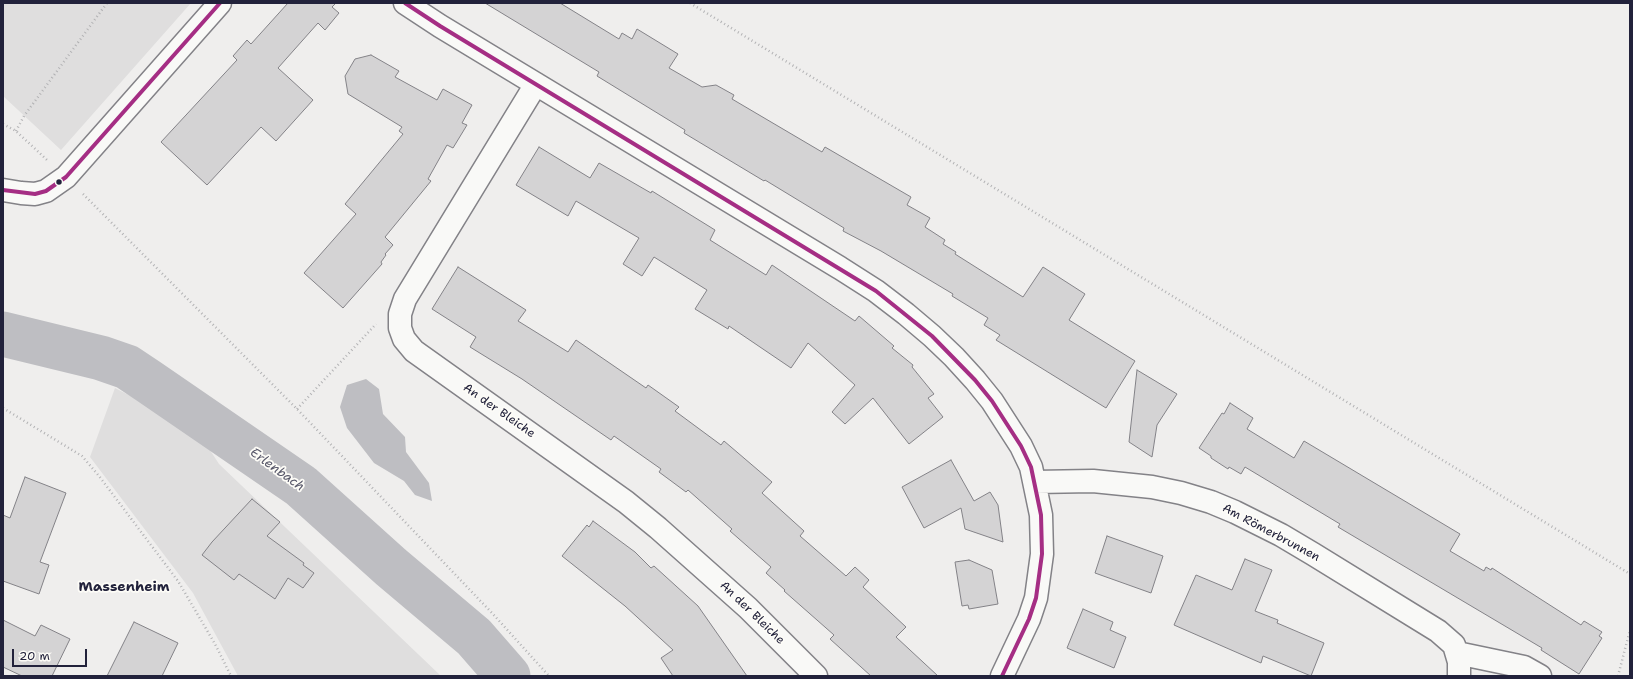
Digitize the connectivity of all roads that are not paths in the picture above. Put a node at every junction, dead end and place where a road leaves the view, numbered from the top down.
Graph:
1 (220, 3) edge
2 (405, 3) edge
3 (536, 84) junction
4 (3, 190) edge
5 (1035, 482) junction
6 (1457, 653) junction
7 (816, 676) edge
8 (1002, 676) edge
9 (1459, 676) edge
10 (1540, 676) edge

1 - 4 street
2 - 3 street
3 - 5 street
3 - 7 street, An der Bleiche
5 - 6 street, Am Römerbrunnen
5 - 8 street
6 - 9 street, Am Römerbrunnen
6 - 10 street

